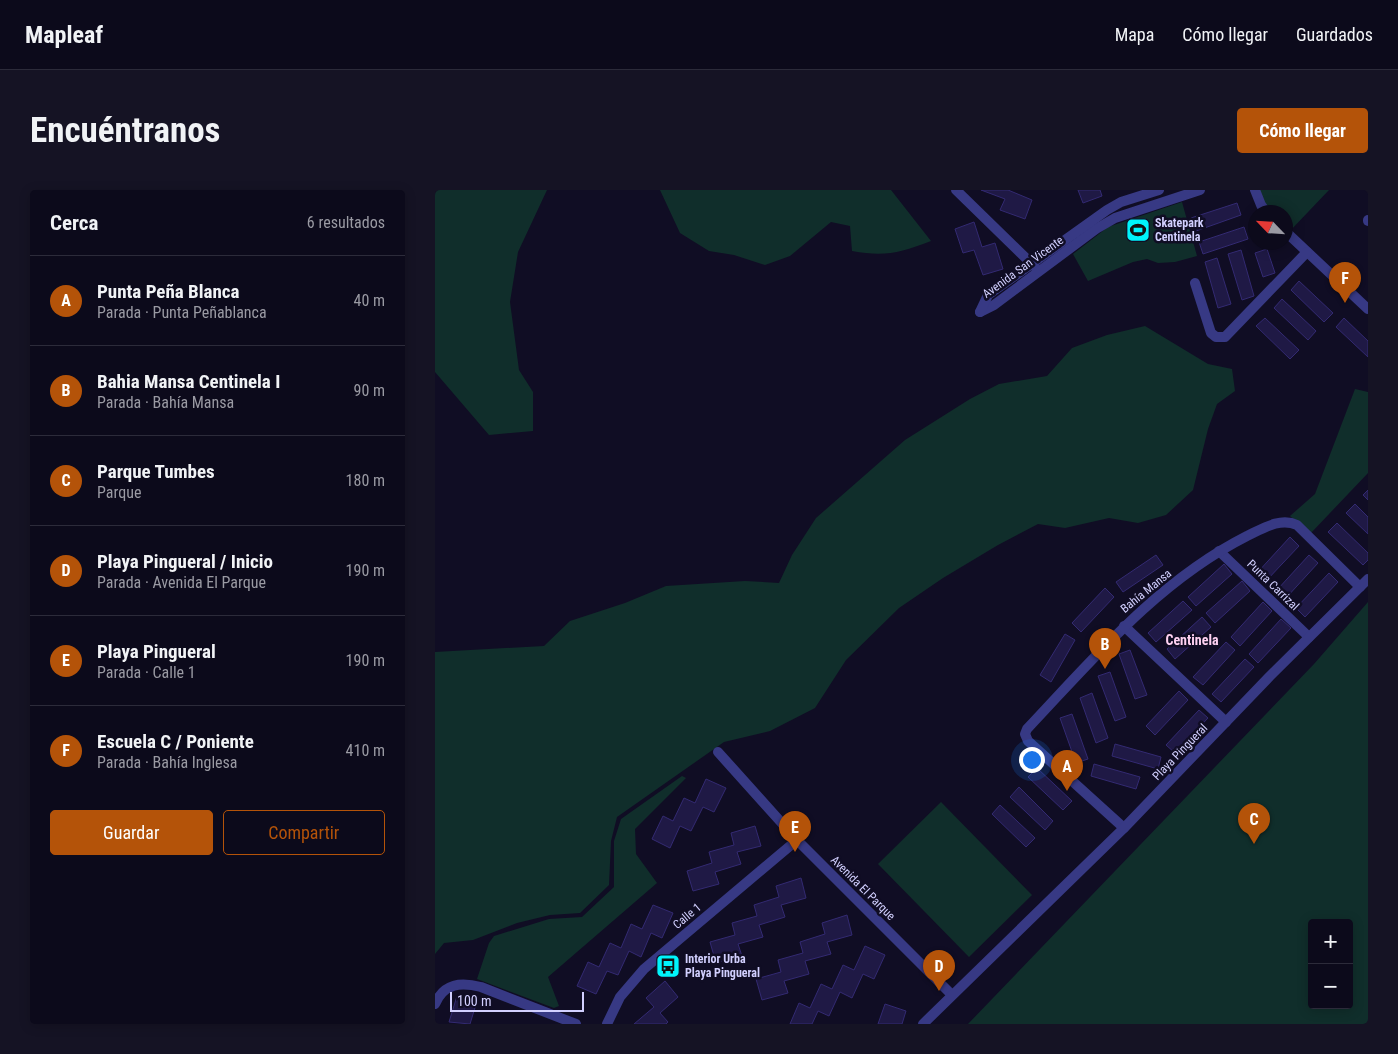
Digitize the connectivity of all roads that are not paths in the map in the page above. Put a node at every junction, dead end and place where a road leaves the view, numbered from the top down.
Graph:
1 (956, 190) edge
2 (1125, 190) edge
3 (1159, 190) edge
4 (1200, 190) edge
5 (1255, 190) edge
6 (1133, 198) junction
7 (1261, 205) edge
8 (1293, 239) edge
9 (1307, 252) junction
10 (1031, 264) junction
11 (1039, 271) junction
12 (1195, 283) dead end
13 (1368, 309) edge
14 (1219, 550) junction
15 (1368, 579) edge
16 (1360, 587) junction
17 (1124, 626) junction
18 (1309, 637) junction
19 (1226, 722) junction
20 (718, 752) dead end
21 (1124, 828) junction
22 (797, 840) junction
23 (952, 995) junction
24 (435, 1004) edge
25 (576, 1024) edge
26 (607, 1024) edge
27 (923, 1024) edge

1 - 10 street
2 - 6 street
3 - 6 street, Avenida San Vicente
4 - 11 street, Avenida San Vicente
5 - 7 street
6 - 10 street, Avenida San Vicente
8 - 9 street
9 - 12 street
9 - 13 street
10 - 11 street
10 - 11 street, Avenida San Vicente
14 - 16 street, Bahía Mansa
14 - 17 street, Bahía Mansa
14 - 18 street, Punta Carrizal
15 - 16 street, Playa Pingueral
16 - 18 street, Playa Pingueral
17 - 19 street
17 - 21 street, Bahía Mansa
18 - 19 street, Playa Pingueral
19 - 21 street, Playa Pingueral
20 - 22 street, Avenida El Parque
21 - 23 street, Playa Pingueral
22 - 23 street, Avenida El Parque
22 - 26 street, Calle 1
23 - 27 street, Playa Pingueral
24 - 25 street

